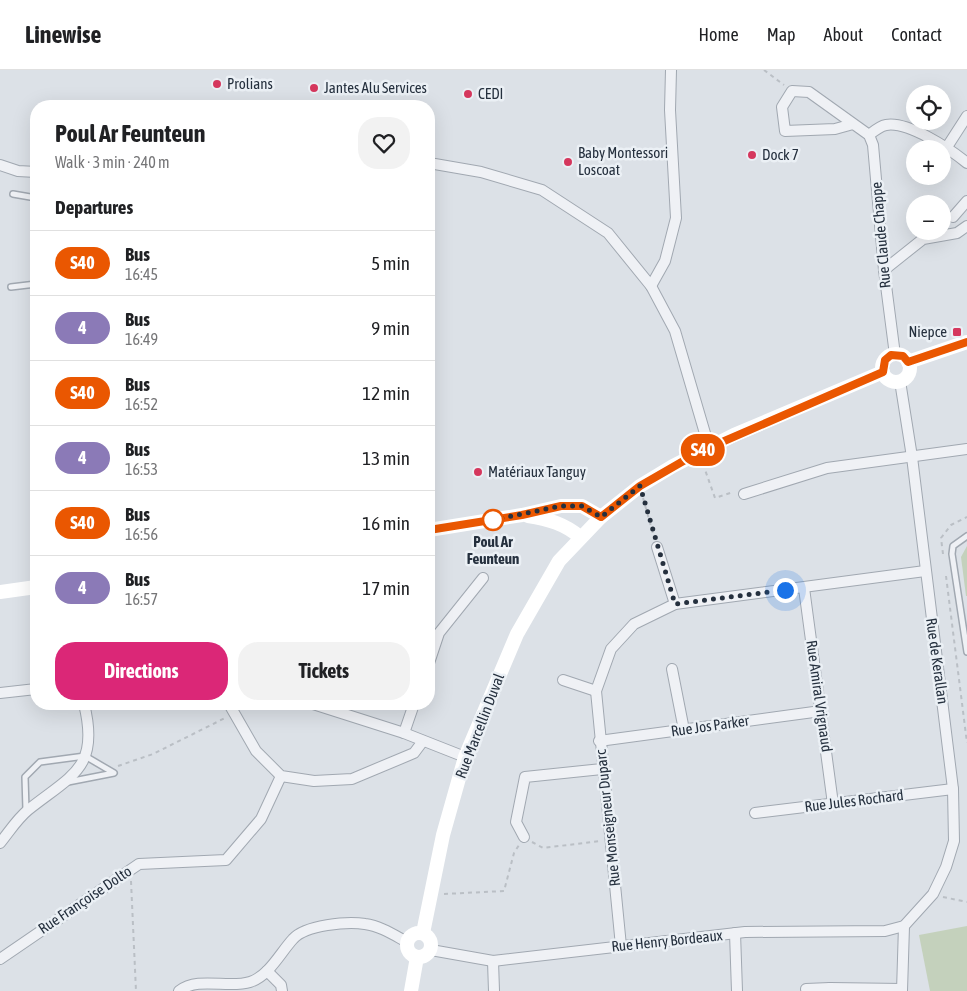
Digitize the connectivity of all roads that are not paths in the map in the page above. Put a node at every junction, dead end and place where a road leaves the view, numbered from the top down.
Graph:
1 (671, 70) edge
2 (967, 116) edge
3 (853, 124) junction
4 (869, 135) junction
5 (932, 140) edge
6 (951, 141) edge
7 (951, 150) edge
8 (435, 163) edge
9 (967, 163) edge
10 (0, 165) edge
11 (30, 172) edge
12 (13, 194) dead end
13 (30, 197) edge
14 (967, 201) edge
15 (953, 217) dead end
16 (967, 226) edge
17 (884, 270) junction
18 (30, 285) edge
19 (651, 286) junction
20 (11, 287) dead end
21 (967, 342) edge
22 (895, 354) junction
23 (908, 362) junction
24 (883, 372) junction
25 (900, 381) junction
26 (967, 449) edge
27 (704, 450) junction
28 (912, 456) junction
29 (744, 494) road end
30 (522, 515) junction
31 (601, 517) junction
32 (435, 529) edge
33 (967, 536) edge
34 (580, 537) junction
35 (657, 547) road end
36 (925, 571) junction
37 (483, 578) dead end
38 (30, 588) edge
39 (804, 588) junction
40 (0, 592) edge
41 (675, 604) junction
42 (435, 645) edge
43 (967, 652) edge
44 (672, 669) dead end
45 (563, 680) dead end
46 (30, 690) edge
47 (596, 691) junction
48 (0, 694) edge
49 (85, 710) edge
50 (232, 710) edge
51 (331, 710) edge
52 (412, 710) edge
53 (821, 711) junction
54 (684, 730) junction
55 (404, 733) junction
56 (423, 741) junction
57 (599, 741) junction
58 (85, 756) junction
59 (465, 757) junction
60 (602, 769) junction
61 (281, 776) junction
62 (68, 782) junction
63 (953, 789) junction
64 (833, 804) junction
65 (26, 811) junction
66 (755, 813) dead end
67 (524, 837) road end
68 (0, 843) edge
69 (904, 926) junction
70 (423, 933) junction
71 (735, 933) junction
72 (407, 942) junction
73 (621, 946) junction
74 (431, 950) junction
75 (417, 957) junction
76 (0, 959) edge
77 (493, 961) junction
78 (267, 970) junction
79 (806, 988) dead end
80 (830, 989) edge
81 (902, 990) edge
82 (179, 991) edge
83 (282, 991) edge
84 (410, 991) edge
85 (494, 991) edge
86 (737, 991) edge

1 - 19 street
2 - 6 street
3 - 3 street
3 - 4 street
4 - 5 street
4 - 17 street, Rue Claude Chappe
7 - 9 street
8 - 19 street
10 - 11 street
12 - 13 lane
14 - 15 street
16 - 17 street
17 - 22 street, Rue Claude Chappe
18 - 20 lane
19 - 27 street
21 - 23 main road
22 - 23 main road
22 - 24 main road
23 - 25 main road
24 - 25 main road
24 - 27 main road, Rue Marcellin Duval
25 - 28 street, Rue de Kerallan
26 - 28 street
27 - 31 main road, Rue Marcellin Duval
28 - 29 street
28 - 36 street, Rue de Kerallan
30 - 31 main road
30 - 32 main road
30 - 34 main road
31 - 34 main road, Rue Marcellin Duval
33 - 43 lane
34 - 59 main road, Rue Marcellin Duval
35 - 41 street
36 - 39 street, Rue Monseigneur Duparc
36 - 63 street, Rue de Kerallan
37 - 42 street
38 - 40 main road
39 - 41 street, Rue Monseigneur Duparc
39 - 53 street, Rue Amiral Vrignaud
41 - 47 street, Rue Monseigneur Duparc
44 - 54 street
45 - 47 street
46 - 48 street
47 - 57 street, Rue Monseigneur Duparc
49 - 58 street
50 - 61 street
51 - 55 street
52 - 55 street
53 - 54 street, Rue Jos Parker
53 - 64 street, Rue Amiral Vrignaud
54 - 57 street, Rue Jos Parker
55 - 56 street
56 - 59 street
56 - 61 street
57 - 60 street, Rue Monseigneur Duparc
58 - 62 street
58 - 62 lane
58 - 65 lane
59 - 70 main road, Rue Marcellin Duval
60 - 67 street
60 - 73 street, Rue Monseigneur Duparc
61 - 76 street, Rue Françoise Dolto
62 - 65 street
63 - 64 street, Rue Jules Rochard
63 - 69 street, Rue de Kerallan
64 - 66 street, Rue Jules Rochard
65 - 68 street
69 - 71 street, Rue Henry Bordeaux
69 - 81 street
70 - 72 main road
70 - 74 main road
71 - 73 street, Rue Henry Bordeaux
71 - 86 street
72 - 75 main road
72 - 78 street
73 - 77 street, Rue Henry Bordeaux
74 - 75 main road
74 - 77 street, Rue Henry Bordeaux
75 - 84 main road
77 - 85 street
78 - 82 street
78 - 83 street
79 - 80 street
80 - 81 street

